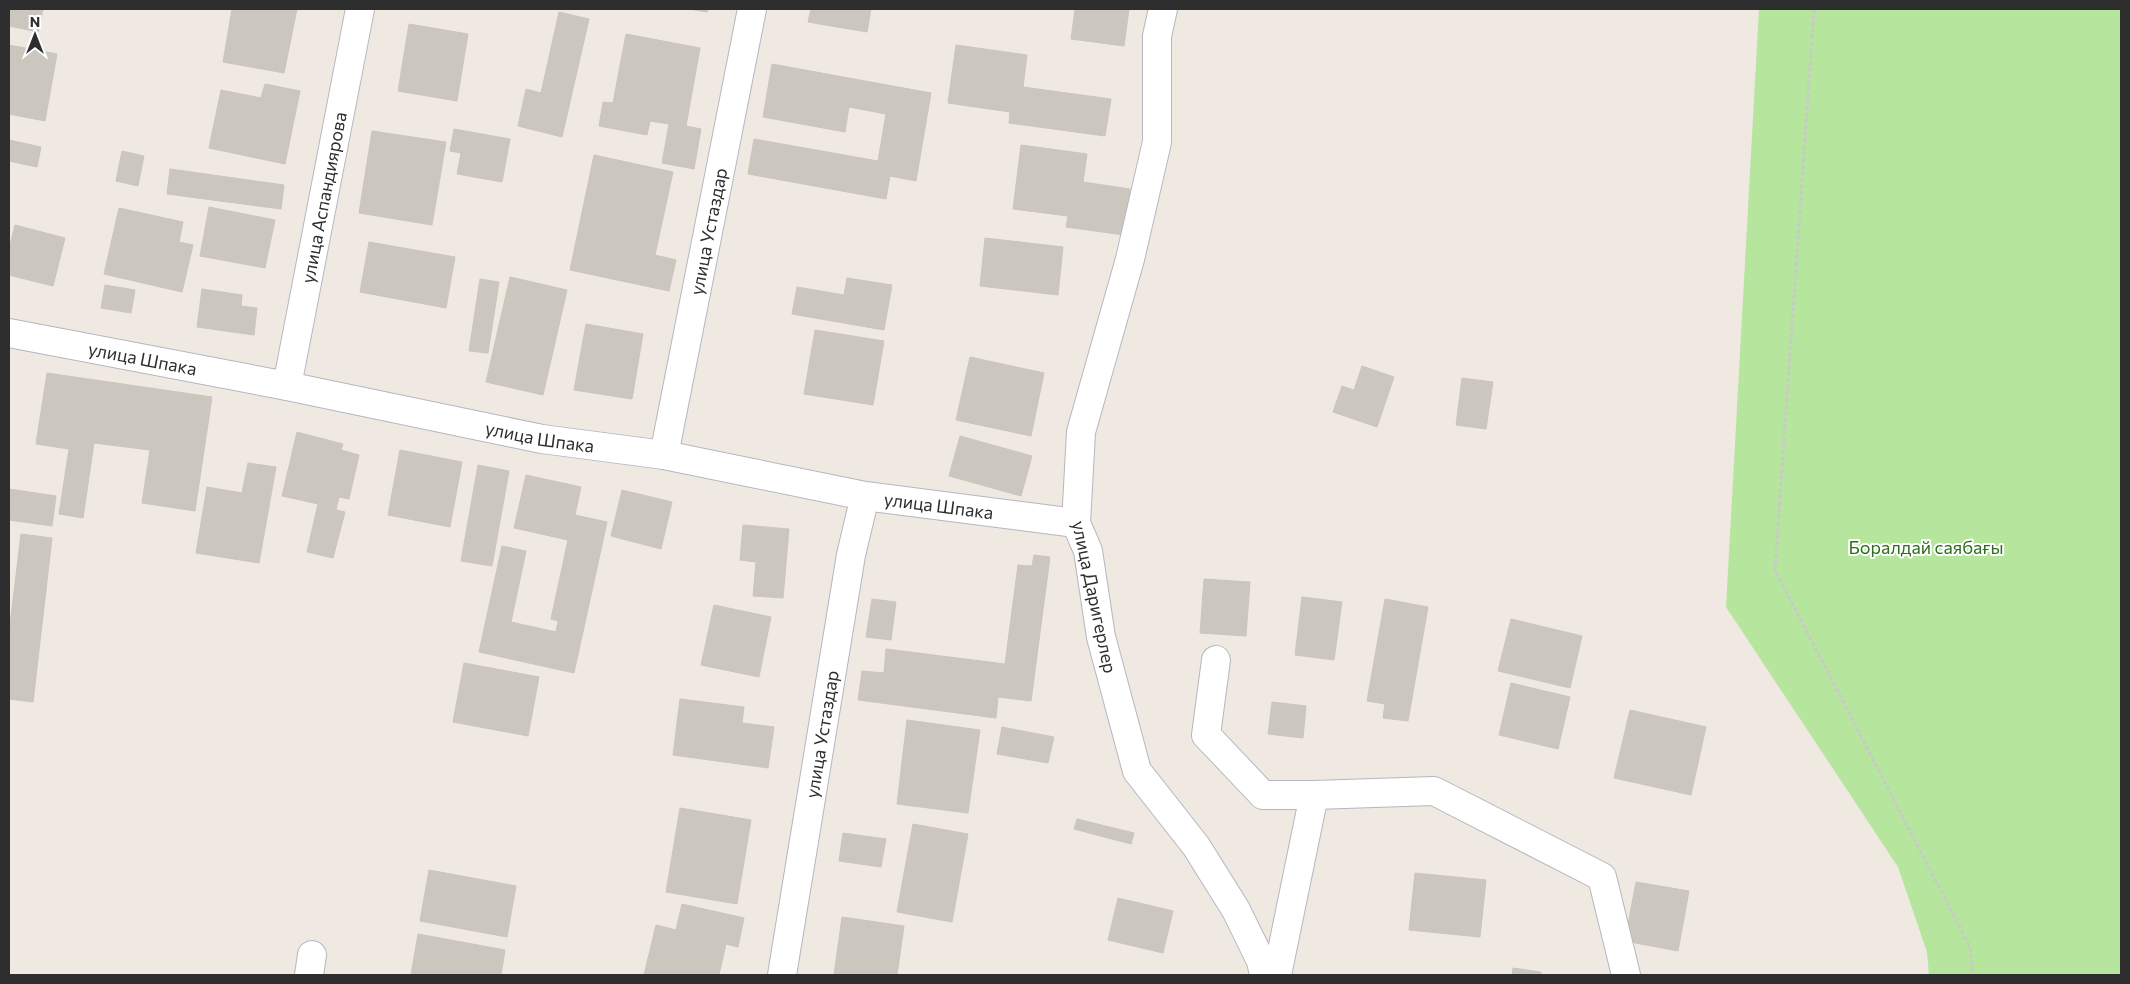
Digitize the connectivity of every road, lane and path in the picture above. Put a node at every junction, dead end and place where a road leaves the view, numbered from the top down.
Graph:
1 (360, 9) edge
2 (752, 9) edge
3 (1163, 9) edge
4 (1814, 9) edge
5 (9, 333) edge
6 (286, 386) junction
7 (664, 455) junction
8 (865, 496) junction
9 (1076, 523) junction
10 (1216, 660) dead end
11 (1314, 795) junction
12 (782, 975) edge
13 (1264, 975) edge
14 (1277, 975) edge
15 (1626, 975) edge
16 (1973, 975) edge

1 - 6 street, улица Аспандиярова
2 - 7 street, улица Устаздар
3 - 9 street, улица Даригерлер
4 - 16 path
5 - 6 street, улица Шпака
6 - 7 street, улица Шпака
7 - 8 street, улица Шпака
8 - 9 street, улица Шпака
8 - 12 street, улица Устаздар
9 - 13 street, улица Даригерлер
10 - 11 street
11 - 14 street
11 - 15 street

